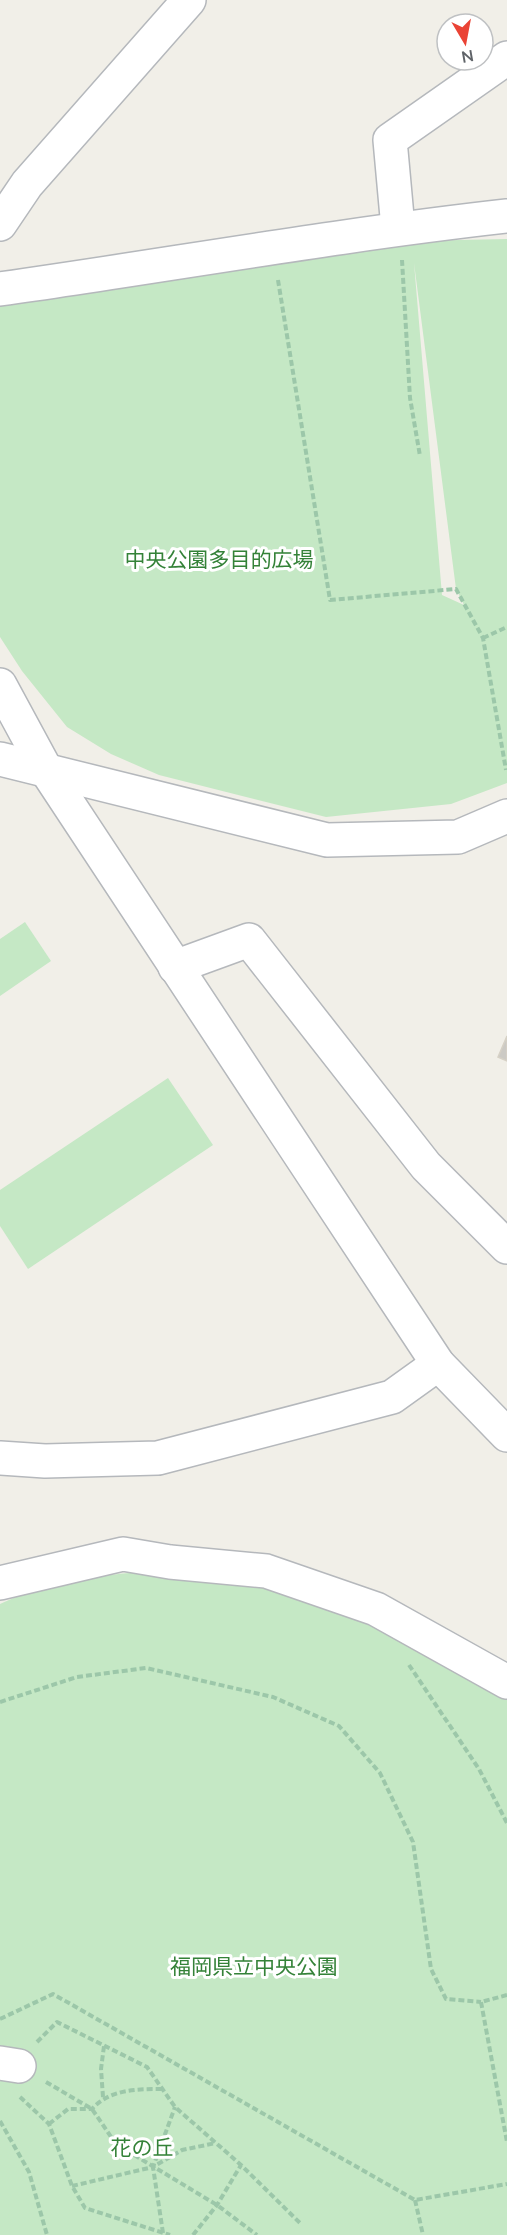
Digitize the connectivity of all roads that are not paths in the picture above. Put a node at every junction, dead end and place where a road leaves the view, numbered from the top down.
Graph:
1 (189, 0) edge
2 (507, 58) edge
3 (507, 216) edge
4 (0, 224) edge
5 (398, 228) junction
6 (0, 289) edge
7 (0, 684) edge
8 (0, 759) edge
9 (46, 770) junction
10 (507, 816) edge
11 (175, 967) junction
12 (507, 1247) edge
13 (438, 1364) junction
14 (507, 1435) edge
15 (0, 1458) edge
16 (0, 1583) edge
17 (507, 1682) edge

1 - 4 street
2 - 5 street
3 - 5 street
5 - 6 street
7 - 9 street
8 - 9 street
9 - 10 street
9 - 11 street
11 - 12 street
11 - 13 street
13 - 14 street
13 - 15 street
16 - 17 street

